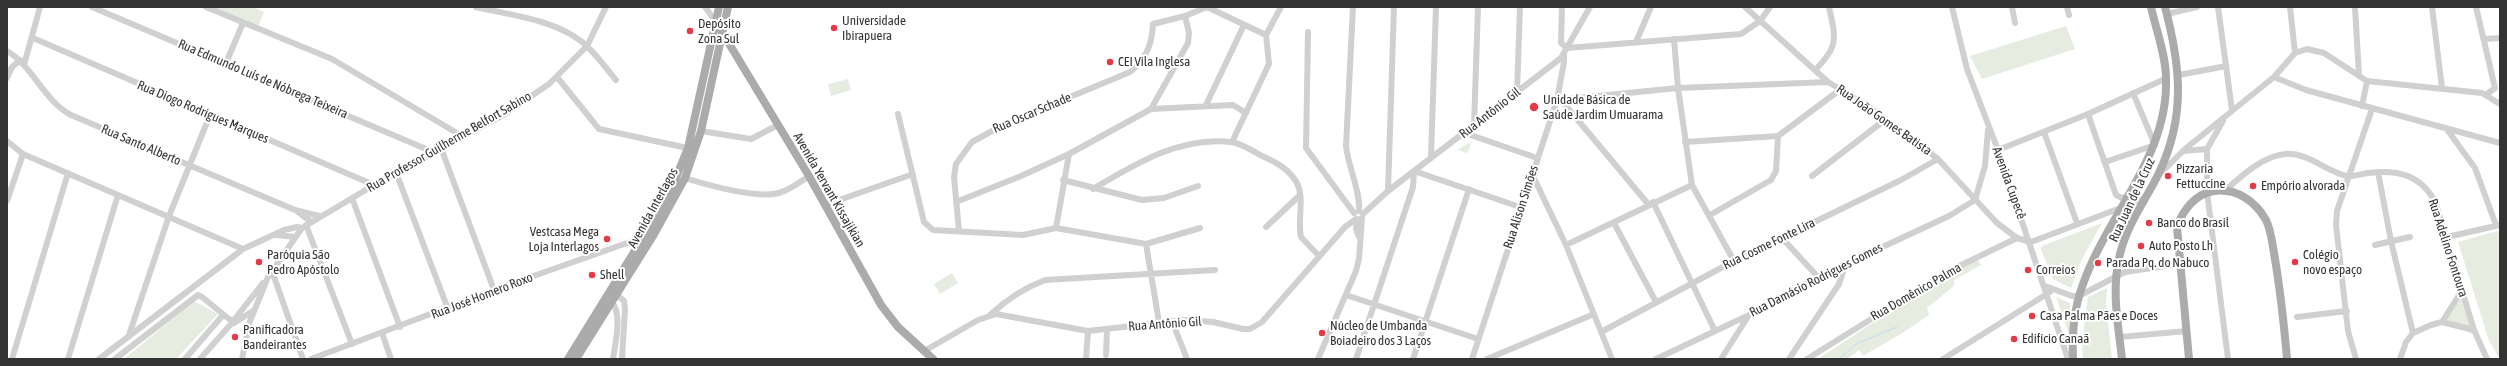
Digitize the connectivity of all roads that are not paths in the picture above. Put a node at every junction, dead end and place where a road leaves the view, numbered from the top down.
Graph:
1 (40, 7) edge
2 (92, 7) edge
3 (206, 7) edge
4 (476, 7) edge
5 (606, 7) edge
6 (705, 7) edge
7 (719, 7) edge
8 (728, 7) edge
9 (1207, 7) edge
10 (1281, 7) edge
11 (1352, 7) edge
12 (1394, 7) edge
13 (1436, 7) edge
14 (1478, 7) edge
15 (1520, 7) edge
16 (1562, 7) edge
17 (1590, 7) edge
18 (1651, 7) edge
19 (1745, 7) edge
20 (1770, 7) edge
21 (1829, 7) edge
22 (1952, 7) edge
23 (2012, 7) edge
24 (2067, 7) edge
25 (2151, 7) edge
26 (2197, 7) edge
27 (2218, 7) edge
28 (2290, 7) edge
29 (2356, 7) edge
30 (2432, 7) edge
31 (2476, 7) edge
32 (2166, 11) edge
33 (2069, 15) dead end
34 (1185, 16) junction
35 (1760, 21) junction
36 (716, 22) junction
37 (2015, 22) dead end
38 (243, 23) junction
39 (1244, 24) junction
40 (1308, 32) dead end
41 (722, 33) junction
42 (1266, 35) junction
43 (33, 38) junction
44 (2500, 38) edge
45 (2485, 39) junction
46 (1674, 40) junction
47 (1636, 42) junction
48 (587, 46) junction
49 (7, 51) edge
50 (1565, 51) junction
51 (2295, 53) junction
52 (22, 63) junction
53 (226, 63) junction
54 (2226, 66) junction
55 (1815, 70) junction
56 (2179, 76) junction
57 (2359, 76) junction
58 (557, 77) junction
59 (2274, 77) junction
60 (7, 78) edge
61 (2166, 78) junction
62 (616, 80) dead end
63 (2367, 81) junction
64 (1828, 82) junction
65 (2497, 87) edge
66 (1678, 88) junction
67 (2442, 88) junction
68 (1841, 89) junction
69 (1517, 92) junction
70 (2133, 93) junction
71 (2487, 94) junction
72 (1559, 100) junction
73 (2500, 104) edge
74 (1206, 105) junction
75 (2362, 106) junction
76 (1151, 109) junction
77 (2372, 109) junction
78 (2232, 110) junction
79 (1246, 113) junction
80 (898, 114) dead end
81 (2088, 114) junction
82 (210, 115) junction
83 (2224, 118) junction
84 (1886, 119) junction
85 (778, 125) junction
86 (1474, 126) junction
87 (1988, 127) junction
88 (2446, 128) junction
89 (701, 131) junction
90 (2044, 132) junction
91 (1464, 133) junction
92 (462, 136) junction
93 (1778, 136) junction
94 (7, 141) edge
95 (1232, 142) junction
96 (1685, 142) junction
97 (2500, 143) edge
98 (441, 148) junction
99 (2154, 148) junction
100 (692, 149) junction
101 (2207, 149) junction
102 (1998, 150) junction
103 (2183, 151) junction
104 (433, 152) junction
105 (23, 154) junction
106 (1070, 154) junction
107 (2166, 156) junction
108 (1431, 157) junction
109 (1537, 158) junction
110 (1938, 159) junction
111 (2175, 159) junction
112 (2105, 162) junction
113 (189, 165) junction
114 (1414, 171) junction
115 (2378, 172) junction
116 (68, 173) junction
117 (396, 174) junction
118 (913, 174) junction
119 (1532, 174) junction
120 (809, 176) junction
121 (1812, 176) dead end
122 (2158, 176) junction
123 (2350, 176) junction
124 (685, 178) junction
125 (1063, 180) junction
126 (374, 185) junction
127 (1692, 185) junction
128 (1198, 186) dead end
129 (1093, 189) junction
130 (1469, 189) junction
131 (2226, 190) junction
132 (1388, 191) junction
133 (2207, 192) junction
134 (118, 195) junction
135 (1300, 195) junction
136 (2127, 196) junction
137 (352, 198) junction
138 (2144, 199) junction
139 (1975, 200) junction
140 (7, 201) edge
141 (956, 202) junction
142 (1651, 204) junction
143 (825, 205) junction
144 (1520, 207) junction
145 (2120, 208) junction
146 (295, 210) junction
147 (1358, 214) junction
148 (1710, 214) junction
149 (169, 216) junction
150 (319, 216) junction
151 (1614, 223) junction
152 (2077, 223) junction
153 (306, 225) junction
154 (2498, 225) edge
155 (1266, 227) dead end
156 (1056, 228) junction
157 (1200, 228) dead end
158 (959, 231) junction
159 (274, 235) junction
160 (653, 236) junction
161 (295, 237) junction
162 (643, 237) junction
163 (2410, 237) dead end
164 (2447, 237) junction
165 (1782, 238) junction
166 (2017, 238) junction
167 (2391, 241) junction
168 (2030, 242) junction
169 (1146, 244) junction
170 (1566, 245) junction
171 (2375, 245) dead end
172 (243, 249) junction
173 (1319, 256) junction
174 (1734, 261) junction
175 (1846, 263) junction
176 (2179, 264) junction
177 (1215, 270) dead end
178 (272, 271) junction
179 (1150, 274) junction
180 (2116, 276) junction
181 (268, 277) junction
182 (1818, 277) junction
183 (1692, 284) junction
184 (2045, 286) junction
185 (2053, 289) junction
186 (494, 290) junction
187 (614, 292) junction
188 (2461, 292) junction
189 (2047, 294) junction
190 (1346, 295) junction
191 (2079, 296) junction
192 (609, 300) junction
193 (1656, 302) junction
194 (1375, 305) junction
195 (448, 309) junction
196 (253, 311) junction
197 (2347, 311) junction
198 (1594, 314) junction
199 (223, 315) junction
200 (990, 315) junction
201 (1749, 315) junction
202 (2297, 317) dead end
203 (1172, 321) junction
204 (1159, 322) junction
205 (1426, 322) junction
206 (2442, 322) junction
207 (233, 323) junction
208 (400, 327) junction
209 (1107, 329) junction
210 (1714, 329) junction
211 (2474, 330) junction
212 (1088, 331) junction
213 (2187, 331) junction
214 (1601, 332) junction
215 (382, 333) junction
216 (2413, 333) junction
217 (129, 335) junction
218 (2120, 337) junction
219 (1478, 339) junction
220 (352, 344) junction
221 (926, 350) junction
222 (1106, 355) dead end
223 (330, 356) edge
224 (1318, 358) edge
225 (12, 359) edge
226 (68, 359) edge
227 (99, 359) edge
228 (115, 359) edge
229 (185, 359) edge
230 (200, 359) edge
231 (242, 359) edge
232 (303, 359) edge
233 (311, 359) edge
234 (391, 359) edge
235 (568, 359) edge
236 (576, 359) edge
237 (613, 359) edge
238 (622, 359) edge
239 (933, 359) edge
240 (1086, 359) edge
241 (1187, 359) edge
242 (1312, 359) edge
243 (1356, 359) edge
244 (1413, 359) edge
245 (1472, 359) edge
246 (1487, 359) edge
247 (1612, 359) edge
248 (1656, 359) edge
249 (1720, 359) edge
250 (1789, 359) edge
251 (1807, 359) edge
252 (1943, 359) edge
253 (2068, 359) edge
254 (2074, 359) edge
255 (2122, 359) edge
256 (2189, 359) edge
257 (2228, 359) edge
258 (2287, 359) edge
259 (2356, 359) edge
260 (2400, 359) edge
261 (2487, 359) edge

1 - 43 street
2 - 53 street, Rua Edmundo Luís de Nóbrega Teixeira
3 - 38 street
4 - 48 street
5 - 48 street, Rua Professor Guilherme Belfort Sabino
6 - 36 street
7 - 36 main road, Avenida Interlagos
8 - 41 main road, Avenida Interlagos
9 - 34 street
9 - 39 street
10 - 42 street
11 - 147 street
12 - 132 street
13 - 108 street
14 - 86 street
15 - 69 street
16 - 50 street
17 - 50 street, Rua Antônio Gil
18 - 47 street
19 - 35 street, Rua João Gomes Batista
20 - 35 street
21 - 55 street
22 - 87 street, Avenida Cupecê
23 - 37 street
24 - 33 street
25 - 61 main road
26 - 32 street
27 - 54 street
28 - 51 street
29 - 57 street
30 - 67 street
31 - 45 street
32 - 56 main road, Rua Juan de la Cruz
34 - 76 street
34 - 141 street, Rua Oscar Schade
35 - 46 street
35 - 55 street, Rua João Gomes Batista
36 - 41 main road, Avenida Yervant Kissajikian
36 - 100 main road, Avenida Interlagos
38 - 53 street
38 - 92 street
39 - 42 street
39 - 74 street
40 - 147 street
41 - 85 main road, Avenida Yervant Kissajikian
41 - 89 main road, Avenida Interlagos
42 - 79 street
43 - 52 street
43 - 82 street, Rua Diogo Rodrigues Marques
44 - 45 street
45 - 65 street
46 - 47 street
46 - 66 street
47 - 50 street
48 - 58 street, Rua Professor Guilherme Belfort Sabino
48 - 62 street
49 - 52 street, Rua Santo Alberto
50 - 69 street, Rua Antônio Gil
50 - 72 street, Rua Alison Simões
51 - 57 street
51 - 59 street
52 - 60 street
52 - 113 street, Rua Santo Alberto
53 - 104 street, Rua Edmundo Luís de Nóbrega Teixeira
54 - 56 street
54 - 78 street
55 - 64 street, Rua João Gomes Batista
56 - 107 main road, Rua Juan de la Cruz
57 - 63 street
58 - 92 street, Rua Professor Guilherme Belfort Sabino
58 - 100 street
59 - 75 street
59 - 78 street
61 - 70 street
61 - 99 main road
63 - 67 street
63 - 75 street
64 - 66 street
64 - 68 street, Rua João Gomes Batista
65 - 71 street
66 - 72 street
66 - 96 street
67 - 71 street
68 - 84 street, Rua João Gomes Batista
68 - 93 street
69 - 86 street, Rua Antônio Gil
70 - 81 street
70 - 99 street
71 - 73 street
72 - 109 street, Rua Alison Simões
72 - 142 street
74 - 76 street
74 - 79 street
75 - 77 street
76 - 106 street
77 - 88 street
77 - 123 street
78 - 83 street
79 - 95 street
80 - 118 street
81 - 90 street
81 - 112 street
82 - 113 street
82 - 126 street, Rua Diogo Rodrigues Marques
83 - 101 street
83 - 103 street
84 - 110 street, Rua João Gomes Batista
84 - 121 street
85 - 89 street
85 - 120 main road, Avenida Yervant Kissajikian
86 - 91 street, Rua Antônio Gil
87 - 102 street, Avenida Cupecê
87 - 139 street
88 - 97 street
88 - 154 street
89 - 100 main road, Avenida Interlagos
90 - 102 street
90 - 152 street
91 - 108 street, Rua Antônio Gil
91 - 109 street
92 - 98 street, Rua Professor Guilherme Belfort Sabino
93 - 96 street
93 - 148 street
94 - 105 street
95 - 129 street
95 - 135 street
96 - 127 street
98 - 104 street, Rua Professor Guilherme Belfort Sabino
98 - 186 street
99 - 112 street
99 - 136 main road
100 - 124 main road, Avenida Interlagos
100 - 162 main road, Avenida Interlagos
101 - 103 street
101 - 133 street
102 - 168 street, Avenida Cupecê
103 - 111 street
104 - 117 street, Rua Professor Guilherme Belfort Sabino
105 - 116 street
105 - 140 street
106 - 125 street
106 - 141 street
107 - 111 street
107 - 122 main road, Rua Juan de la Cruz
108 - 114 street, Rua Antônio Gil
109 - 119 street, Rua Alison Simões
110 - 139 street, Rua João Gomes Batista
110 - 165 street, Rua Cosme Fonte Lira
111 - 122 street
112 - 136 street
113 - 146 street, Rua Santo Alberto
113 - 149 street
114 - 130 street
114 - 132 street, Rua Antônio Gil
114 - 194 street
115 - 123 street, Rua Adelino Fontoura
115 - 164 street, Rua Adelino Fontoura
115 - 167 street
116 - 134 street
116 - 225 street
117 - 126 street, Rua Professor Guilherme Belfort Sabino
117 - 195 street
118 - 143 street
118 - 158 street
119 - 144 street, Rua Alison Simões
119 - 170 street
120 - 124 street
120 - 143 main road, Avenida Yervant Kissajikian
122 - 138 main road, Rua Juan de la Cruz
123 - 131 street
123 - 197 street
124 - 160 main road, Avenida Interlagos
125 - 129 street
125 - 156 street
126 - 137 street, Rua Professor Guilherme Belfort Sabino
127 - 142 street
127 - 148 street
128 - 129 street
130 - 144 street
130 - 205 street
131 - 133 main road
131 - 258 main road
132 - 147 street, Rua Antônio Gil
133 - 176 main road
133 - 257 street
134 - 149 street
134 - 226 street
135 - 155 street
135 - 173 street
136 - 145 main road
137 - 150 street, Rua Professor Guilherme Belfort Sabino
137 - 208 street
138 - 145 street
138 - 180 main road, Rua Juan de la Cruz
139 - 166 street, Rua João Gomes Batista
139 - 175 street, Rua Damásio Rodrigues Gomes
141 - 158 street, Rua Oscar Schade
142 - 151 street
142 - 183 street
143 - 221 main road, Avenida Yervant Kissajikian
144 - 219 street, Rua Alison Simões
145 - 152 street
145 - 191 main road
146 - 150 street, Rua Santo Alberto
146 - 153 street, Rua Santo Alberto
147 - 173 street, Rua Antônio Gil
147 - 190 street
148 - 174 street
149 - 172 street
149 - 217 street
150 - 153 street, Rua Professor Guilherme Belfort Sabino
151 - 170 street
151 - 193 street
152 - 168 street
153 - 159 street
153 - 161 street
153 - 220 street
154 - 164 street
156 - 158 street
156 - 169 street
157 - 169 street
159 - 161 street
159 - 172 street
160 - 162 street, Rua José Homero Roxo
160 - 187 main road, Avenida Interlagos
161 - 178 street
162 - 186 street, Rua José Homero Roxo
162 - 187 main road, Avenida Interlagos
163 - 167 street
164 - 188 street, Rua Adelino Fontoura
165 - 174 street, Rua Cosme Fonte Lira
165 - 182 street
166 - 168 street
166 - 251 street, Rua Domênico Palma
167 - 171 street
167 - 216 street
168 - 184 street, Avenida Cupecê
169 - 179 street
170 - 198 street
172 - 217 street
173 - 203 street, Rua Antônio Gil
174 - 183 street, Rua Cosme Fonte Lira
175 - 182 street, Rua Damásio Rodrigues Gomes
175 - 250 street
176 - 180 street
176 - 213 main road
177 - 179 street
178 - 181 street
178 - 232 street
179 - 200 street
179 - 204 street
180 - 191 street
180 - 218 main road, Rua Juan de la Cruz
181 - 196 street
181 - 207 street
182 - 201 street, Rua Damásio Rodrigues Gomes
183 - 193 street, Rua Cosme Fonte Lira
183 - 210 street
184 - 185 street
184 - 189 street, Avenida Cupecê
185 - 189 street
185 - 191 street
186 - 195 street, Rua José Homero Roxo
187 - 192 main road, Avenida Interlagos
187 - 238 street
188 - 206 street
188 - 211 street, Rua Adelino Fontoura
189 - 252 street
189 - 253 street, Avenida Cupecê
190 - 194 street
190 - 224 street
191 - 254 main road
192 - 235 main road, Avenida Interlagos
192 - 236 main road, Avenida Interlagos
192 - 237 street
193 - 214 street, Rua Cosme Fonte Lira
194 - 205 street
194 - 243 street
195 - 208 street, Rua José Homero Roxo
196 - 207 street
196 - 231 street
197 - 202 street
197 - 259 street
198 - 214 street
198 - 246 street
199 - 207 street
199 - 228 street
199 - 229 street
200 - 212 street, Rua Antônio Gil
200 - 221 street
201 - 210 street, Rua Damásio Rodrigues Gomes
201 - 249 street
203 - 204 street, Rua Antônio Gil
203 - 241 street
204 - 209 street, Rua Antônio Gil
205 - 219 street
205 - 244 street
206 - 211 street
206 - 216 street
207 - 230 street
208 - 215 street, Rua José Homero Roxo
209 - 212 street, Rua Antônio Gil
209 - 222 street
210 - 248 street, Rua Damásio Rodrigues Gomes
211 - 261 street, Rua Adelino Fontoura
212 - 240 street
213 - 218 street
213 - 256 main road
214 - 247 street
215 - 220 street, Rua José Homero Roxo
215 - 234 street
216 - 260 street
217 - 227 street
218 - 255 main road, Rua Juan de la Cruz
219 - 245 street, Rua Alison Simões
220 - 223 street, Rua José Homero Roxo
221 - 239 main road, Avenida Yervant Kissajikian
223 - 233 street, Rua José Homero Roxo
224 - 242 street

